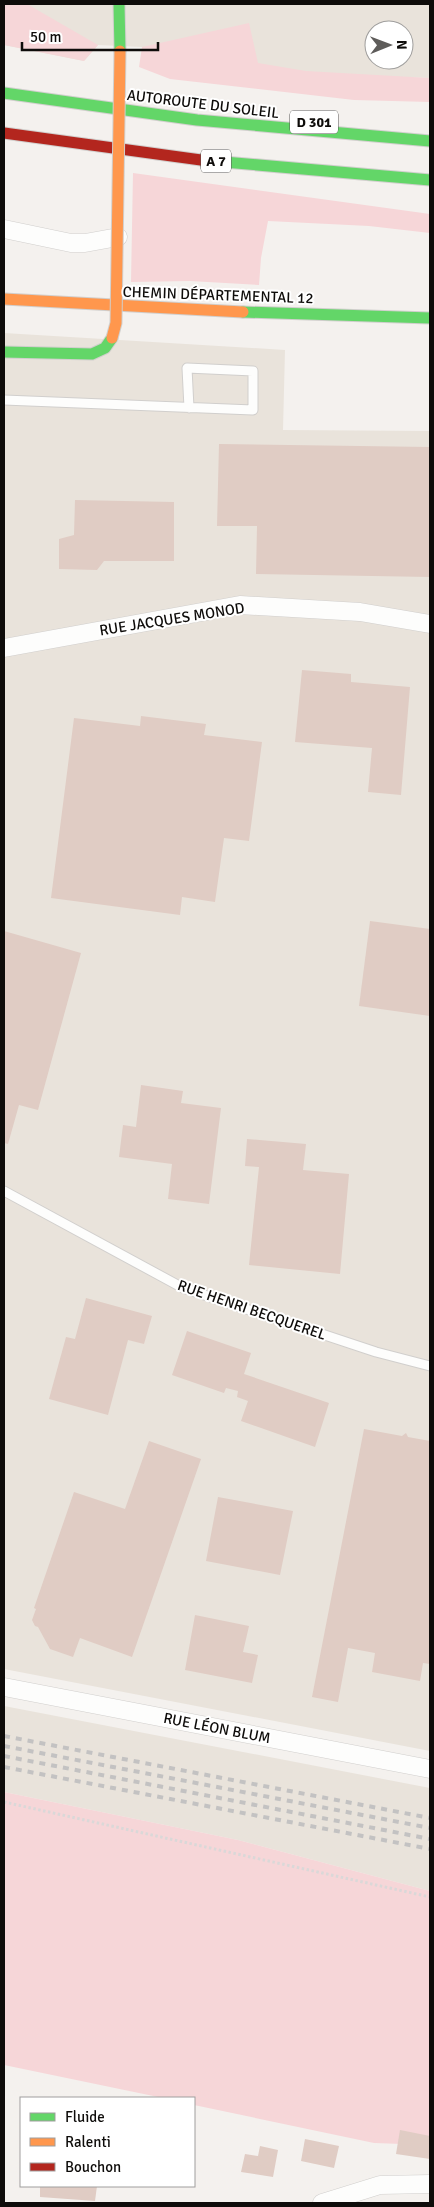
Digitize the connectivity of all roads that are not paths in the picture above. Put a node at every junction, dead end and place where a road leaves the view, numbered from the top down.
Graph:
1 (119, 4) edge
2 (4, 93) edge
3 (197, 120) junction
4 (350, 122) dead end
5 (4, 133) edge
6 (430, 141) edge
7 (430, 180) edge
8 (4, 229) edge
9 (118, 237) junction
10 (4, 299) edge
11 (430, 318) edge
12 (4, 352) edge
13 (4, 400) edge
14 (189, 408) junction
15 (430, 624) edge
16 (4, 648) edge
17 (4, 1191) edge
18 (430, 1366) edge
19 (4, 1687) edge
20 (430, 1769) edge
21 (430, 2184) edge
22 (322, 2203) edge

1 - 9 main road, bridge
2 - 3 main road, AUTOROUTE DU SOLEIL
3 - 4 main road, D 301
3 - 6 main road, AUTOROUTE DU SOLEIL
5 - 7 main road, A 7
8 - 9 street
9 - 12 main road, bridge
10 - 11 main road, CHEMIN DÉPARTEMENTAL 12
13 - 14 lane
14 - 14 lane
15 - 16 street, RUE JACQUES MONOD
17 - 18 lane, RUE HENRI BECQUEREL
19 - 20 street, RUE LÉON BLUM
21 - 22 street

